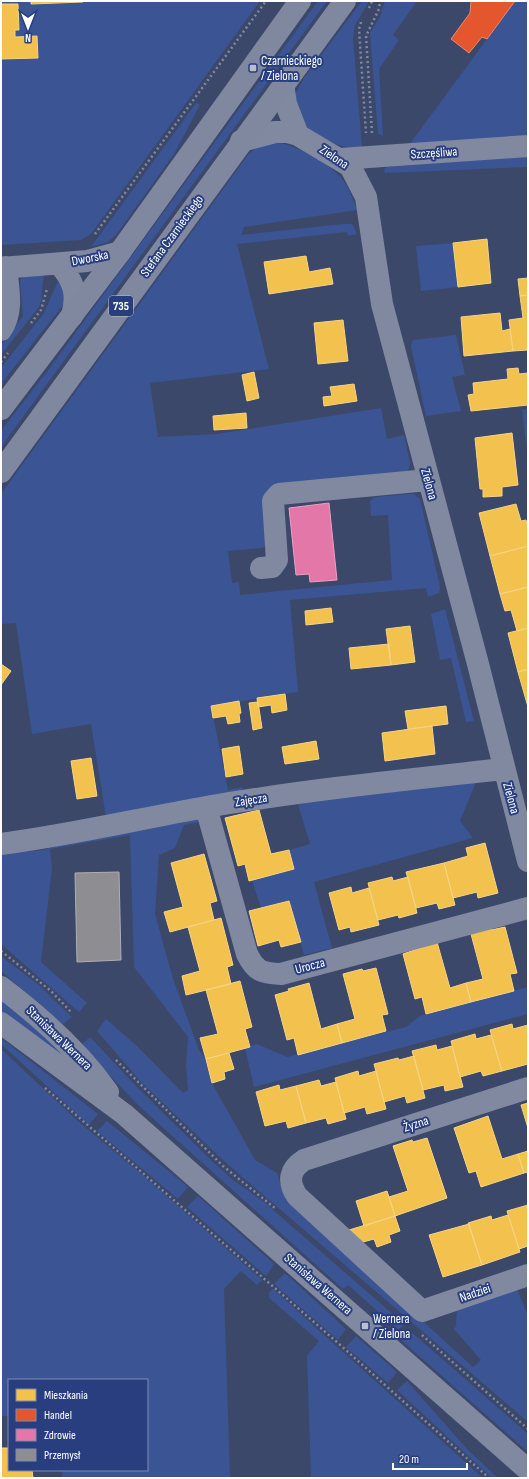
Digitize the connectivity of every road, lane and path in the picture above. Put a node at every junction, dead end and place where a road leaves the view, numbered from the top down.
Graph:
1 (266, 1) edge
2 (300, 1) edge
3 (345, 1) edge
4 (372, 1) edge
5 (380, 1) edge
6 (366, 13) dead end
7 (362, 18) dead end
8 (283, 84) junction
9 (298, 135) junction
10 (241, 141) junction
11 (528, 146) edge
12 (370, 150) junction
13 (340, 159) junction
14 (94, 234) dead end
15 (120, 252) junction
16 (56, 264) junction
17 (4, 268) edge
18 (72, 316) junction
19 (28, 327) dead end
20 (1, 330) edge
21 (10, 350) dead end
22 (1, 362) edge
23 (1, 409) edge
24 (1, 472) edge
25 (428, 480) junction
26 (260, 568) dead end
27 (503, 768) junction
28 (206, 807) junction
29 (1, 844) edge
30 (528, 861) edge
31 (528, 908) edge
32 (1, 951) edge
33 (1, 987) edge
34 (72, 1012) dead end
35 (1, 1023) edge
36 (113, 1056) dead end
37 (42, 1084) dead end
38 (528, 1088) edge
39 (124, 1114) junction
40 (279, 1211) dead end
41 (528, 1275) edge
42 (422, 1311) joint
43 (419, 1333) dead end
44 (528, 1429) edge
45 (528, 1470) edge
46 (489, 1478) edge

1 - 14 path
2 - 15 main road, 735
3 - 8 main road, Stefana Czarnieckiego / 735
4 - 6 path
5 - 12 path
7 - 12 path
8 - 9 street
8 - 10 main road, Stefana Czarnieckiego / 735
9 - 10 street, Zielona
9 - 13 street, Zielona
10 - 24 main road, Stefana Czarnieckiego / 735
11 - 12 street, Szczęśliwa
12 - 13 street, Szczęśliwa
13 - 25 street, Zielona
15 - 16 street, Dworska
15 - 18 main road, 735
16 - 17 street, Dworska
16 - 18 street, Dworska
16 - 19 path
17 - 20 street
18 - 23 main road, 735
21 - 22 path
25 - 26 street
25 - 27 street, Zielona
27 - 28 street, Zajęcza
27 - 30 street, Zielona
28 - 29 street, Zajęcza
28 - 31 street, Urocza
32 - 34 path
33 - 39 street, Stanisława Wernera
35 - 39 street, Stanisława Wernera
36 - 40 path
37 - 46 path
38 - 42 street, Żyzna
39 - 45 street, Stanisława Wernera
41 - 42 street, Nadziei
43 - 44 path

